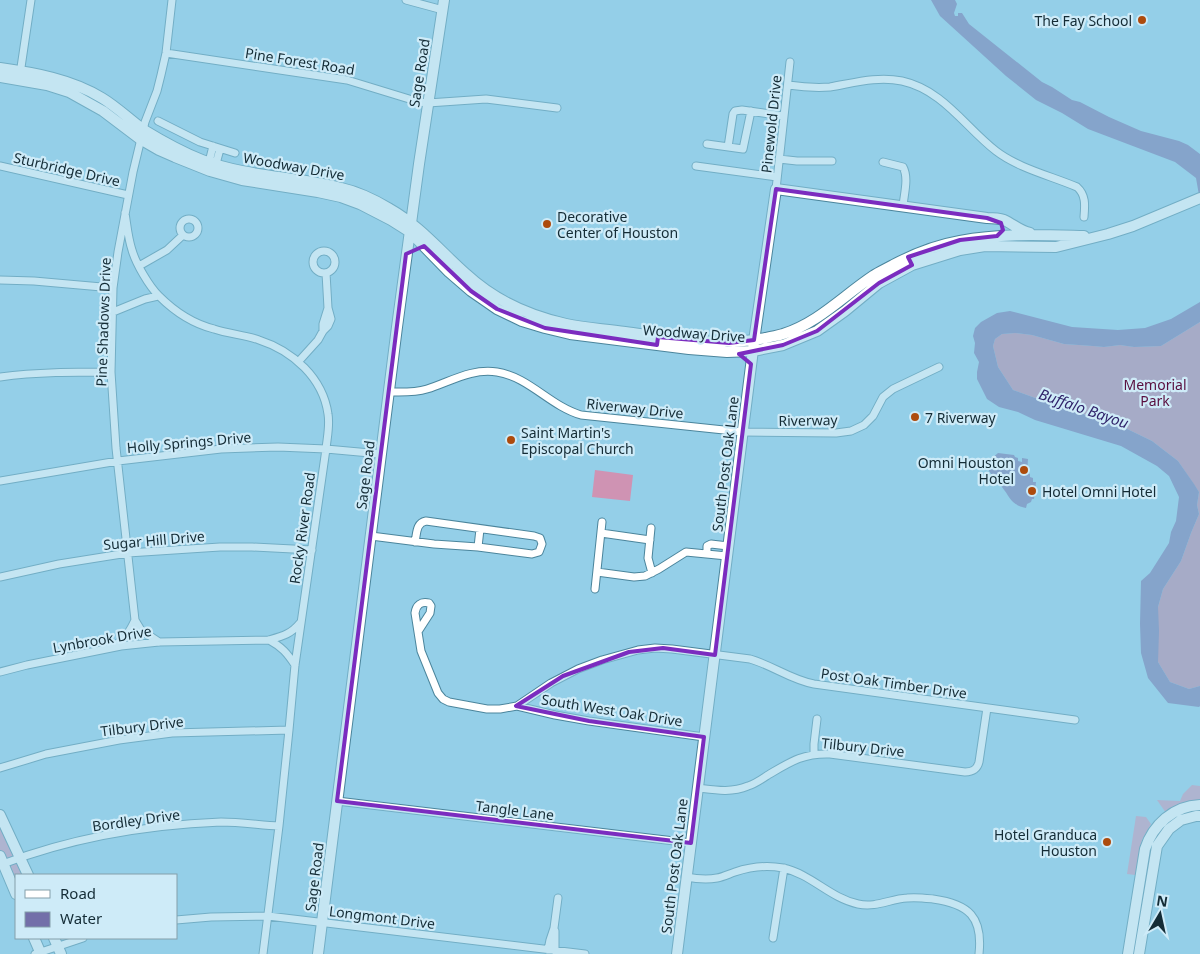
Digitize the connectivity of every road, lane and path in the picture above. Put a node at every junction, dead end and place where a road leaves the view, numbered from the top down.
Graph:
1 (31, 0) edge
2 (172, 0) edge
3 (406, 0) edge
4 (443, 5) edge
5 (166, 53) junction
6 (790, 62) dead end
7 (0, 68) edge
8 (20, 75) junction
9 (0, 77) edge
10 (788, 85) junction
11 (428, 103) junction
12 (557, 108) dead end
13 (751, 111) junction
14 (784, 116) junction
15 (158, 121) dead end
16 (142, 134) junction
17 (707, 144) dead end
18 (728, 147) junction
19 (216, 148) junction
20 (235, 153) dead end
21 (779, 159) junction
22 (832, 161) dead end
23 (883, 162) dead end
24 (0, 166) edge
25 (696, 166) dead end
26 (211, 167) junction
27 (778, 177) junction
28 (776, 189) junction
29 (128, 195) junction
30 (1200, 198) edge
31 (903, 206) junction
32 (125, 213) junction
33 (1084, 217) dead end
34 (987, 218) junction
35 (411, 227) junction
36 (183, 235) dead end
37 (1038, 235) junction
38 (997, 236) junction
39 (1095, 236) junction
40 (978, 243) junction
41 (424, 246) junction
42 (406, 254) junction
43 (139, 266) junction
44 (326, 273) dead end
45 (0, 280) edge
46 (114, 288) junction
47 (158, 296) junction
48 (853, 298) junction
49 (113, 312) junction
50 (565, 328) junction
51 (754, 340) junction
52 (658, 341) junction
53 (753, 351) junction
54 (722, 352) junction
55 (299, 361) junction
56 (752, 364) junction
57 (939, 367) dead end
58 (111, 372) junction
59 (0, 376) edge
60 (389, 392) junction
61 (743, 432) junction
62 (326, 449) junction
63 (381, 454) junction
64 (118, 462) junction
65 (0, 481) edge
66 (602, 522) dead end
67 (480, 528) junction
68 (651, 528) dead end
69 (601, 533) junction
70 (371, 536) junction
71 (650, 540) junction
72 (415, 542) junction
73 (478, 547) junction
74 (312, 550) junction
75 (728, 551) junction
76 (128, 553) junction
77 (596, 572) junction
78 (652, 573) junction
79 (0, 577) edge
80 (595, 589) dead end
81 (135, 620) junction
82 (301, 622) junction
83 (418, 630) dead end
84 (269, 640) junction
85 (159, 642) junction
86 (112, 648) junction
87 (715, 655) junction
88 (295, 665) junction
89 (0, 672) edge
90 (517, 706) junction
91 (987, 708) junction
92 (817, 719) dead end
93 (1075, 720) dead end
94 (289, 730) junction
95 (704, 737) junction
96 (814, 754) junction
97 (0, 768) edge
98 (698, 788) junction
99 (337, 801) junction
100 (1200, 805) edge
101 (0, 815) edge
102 (1200, 816) edge
103 (279, 826) junction
104 (691, 844) junction
105 (20, 858) junction
106 (1, 861) edge
107 (784, 868) junction
108 (28, 874) edge
109 (686, 877) junction
110 (1144, 885) junction
111 (15, 892) edge
112 (558, 898) dead end
113 (268, 916) junction
114 (178, 920) edge
115 (322, 922) junction
116 (773, 938) dead end
117 (34, 939) edge
118 (80, 939) edge
119 (57, 946) edge
120 (552, 950) junction
121 (39, 953) edge
122 (263, 954) edge
123 (318, 954) edge
124 (584, 954) edge
125 (677, 954) edge
126 (980, 954) edge
127 (1133, 954) edge

1 - 8 street
2 - 5 street, Pine Shadows Drive
3 - 4 street
4 - 11 main road, Sage Road
5 - 11 street, Pine Forest Road
5 - 16 street, Pine Shadows Drive
6 - 10 street, Pinewold Drive
7 - 8 main road, Woodway Drive
8 - 9 main road, Woodway Drive
8 - 16 main road, Woodway Drive
8 - 16 main road, Woodway Drive
10 - 14 street, Pinewold Drive
10 - 33 street
11 - 12 street, Pine Forest Road
11 - 35 main road, Sage Road
13 - 14 street
13 - 18 street
13 - 18 street
14 - 21 street, Pinewold Drive
15 - 19 street
16 - 26 main road, Woodway Drive
16 - 29 street, Pine Shadows Drive
17 - 18 street
19 - 20 street
19 - 26 street
21 - 22 street
21 - 27 street, Pinewold Drive
23 - 31 street
24 - 29 street, Sturbridge Drive
25 - 27 street
26 - 35 main road, Woodway Drive
27 - 28 street, Pinewold Drive
28 - 31 main road
28 - 51 main road, South Post Oak Lane
29 - 32 street, Pine Shadows Drive
30 - 39 main road, Woodway Drive
31 - 34 main road
32 - 43 street, Rocky River Road
32 - 46 street, Pine Shadows Drive
34 - 37 main road
34 - 38 main road
35 - 41 main road, Woodway Drive
35 - 42 main road, Sage Road
35 - 50 main road, Woodway Drive
36 - 43 street
37 - 38 main road, Woodway Drive
37 - 39 main road, Woodway Drive
38 - 40 main road, Woodway Drive
39 - 40 main road, Woodway Drive
40 - 48 main road, Woodway Drive
41 - 42 main road
41 - 50 main road, Woodway Drive
42 - 60 main road, Sage Road
43 - 47 street, Rocky River Road
44 - 55 street
45 - 46 street
46 - 49 street, Pine Shadows Drive
47 - 49 street
47 - 55 street, Rocky River Road
48 - 51 main road, Woodway Drive
48 - 53 main road, Woodway Drive
49 - 58 street, Pine Shadows Drive
50 - 52 main road, Woodway Drive
51 - 52 main road, Woodway Drive
51 - 53 main road, South Post Oak Lane
52 - 54 main road, Woodway Drive
53 - 54 main road, Woodway Drive
53 - 56 main road, South Post Oak Lane
54 - 56 main road
55 - 62 street, Rocky River Road
56 - 61 main road, South Post Oak Lane
57 - 61 street, Riverway
58 - 59 street
58 - 64 street, Pine Shadows Drive
60 - 61 street, Riverway Drive
60 - 63 main road, Sage Road
61 - 75 main road, South Post Oak Lane
62 - 63 street, Holly Springs Drive
62 - 64 street, Holly Springs Drive
62 - 74 street, Rocky River Road
63 - 70 main road, Sage Road
64 - 65 street, Holly Springs Drive
64 - 76 street, Pine Shadows Drive
66 - 69 street
67 - 72 street
67 - 73 street
67 - 73 street
68 - 71 street
69 - 71 street
69 - 77 street
70 - 72 street
70 - 99 main road, Sage Road
71 - 78 street
72 - 73 street
74 - 76 street, Sugar Hill Drive
74 - 82 street, Rocky River Road
75 - 78 street
75 - 87 main road, South Post Oak Lane
76 - 79 street, Sugar Hill Drive
76 - 81 street, Pine Shadows Drive
77 - 78 street
77 - 80 street
81 - 85 street
81 - 86 street
82 - 84 street, Lynbrook Drive
82 - 88 street, Rocky River Road
83 - 90 street
84 - 85 street, Lynbrook Drive
84 - 88 street
85 - 86 street, Lynbrook Drive
86 - 89 street, Lynbrook Drive
87 - 90 street, Post Oak Timber Drive
87 - 91 street, Post Oak Timber Drive
87 - 95 main road, South Post Oak Lane
88 - 94 street, Rocky River Road
90 - 95 street, South West Oak Drive
91 - 93 street, Post Oak Timber Drive
91 - 96 street, Tilbury Drive
92 - 96 street
94 - 97 street, Tilbury Drive
94 - 103 street, Rocky River Road
95 - 98 main road, South Post Oak Lane
96 - 98 street, Tilbury Drive
98 - 104 main road, South Post Oak Lane
99 - 104 street, Tangle Lane
99 - 115 main road, Sage Road
100 - 110 main road
101 - 105 main road
102 - 110 main road
103 - 105 street, Bordley Drive
103 - 113 street, Rocky River Road
104 - 109 main road, South Post Oak Lane
105 - 106 street, Bordley Drive
105 - 108 main road
106 - 111 main road
107 - 109 street
107 - 116 street
107 - 126 street
109 - 125 main road, South Post Oak Lane
110 - 127 main road
112 - 120 street
113 - 114 street, Longmont Drive
113 - 115 street, Longmont Drive
113 - 122 street, Rocky River Road
115 - 120 street, Longmont Drive
115 - 123 main road, Sage Road
117 - 121 main road
118 - 119 street
119 - 121 street
120 - 124 street, Longmont Drive

